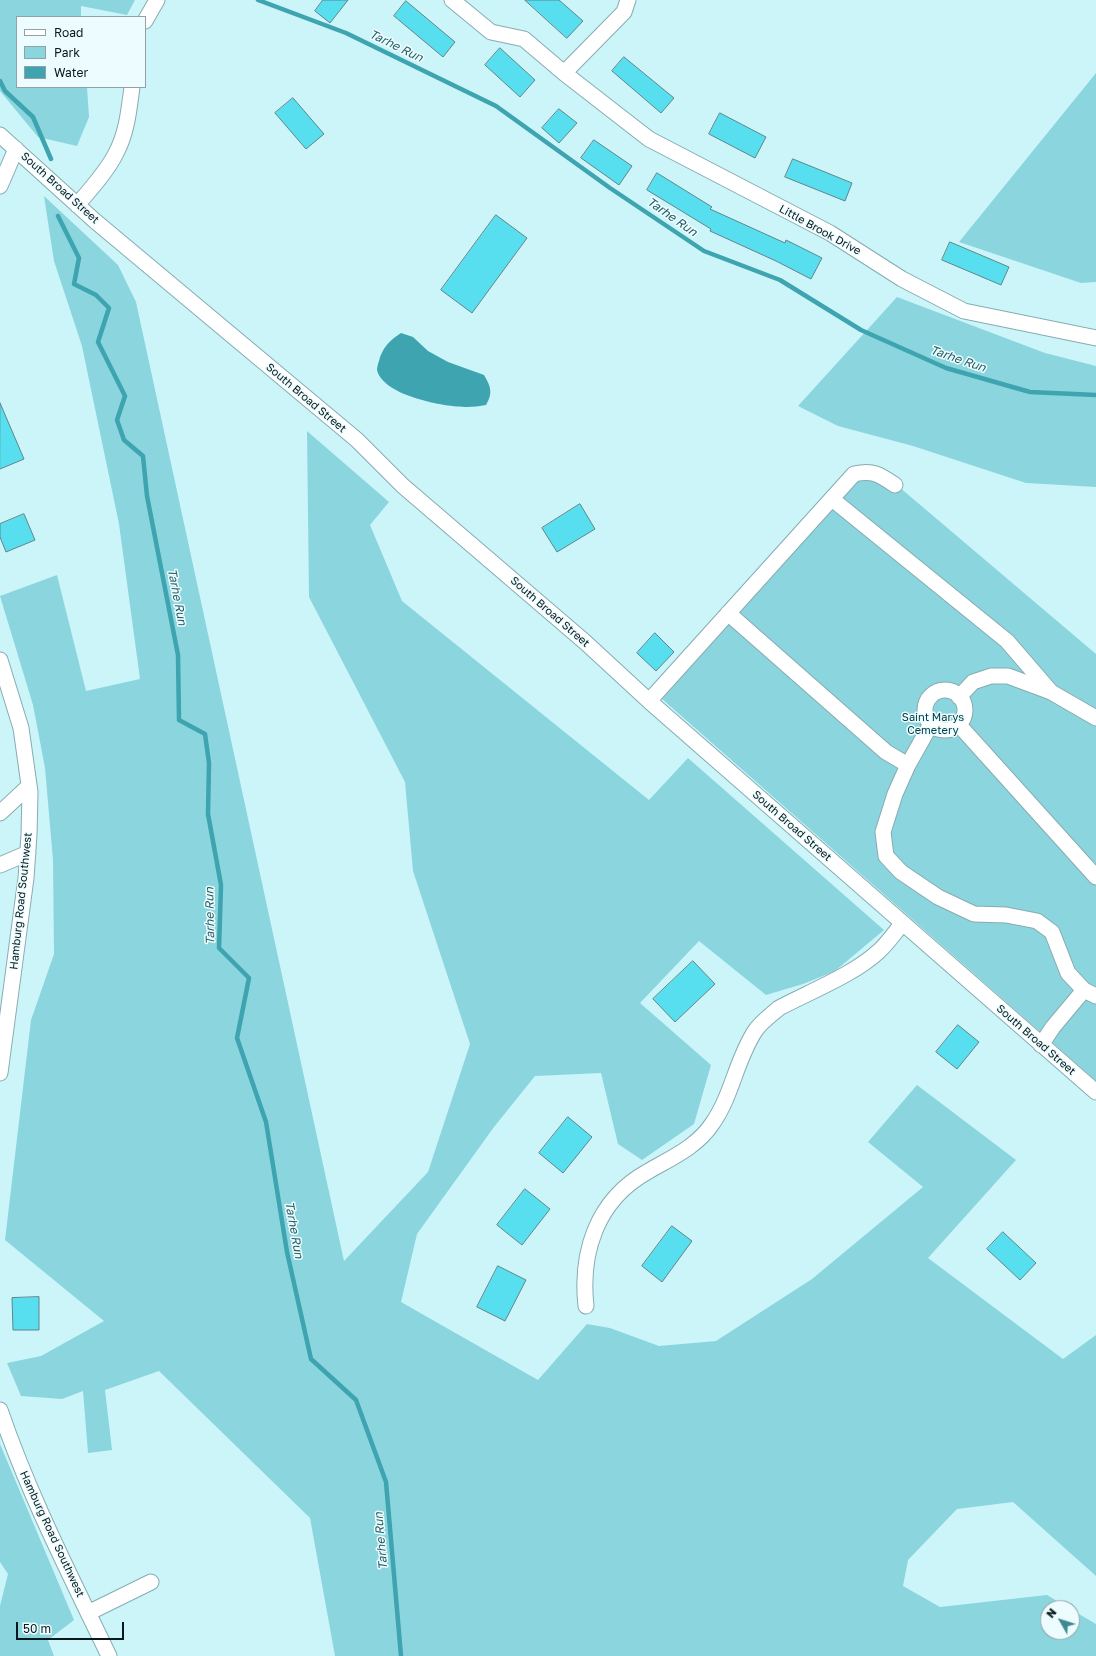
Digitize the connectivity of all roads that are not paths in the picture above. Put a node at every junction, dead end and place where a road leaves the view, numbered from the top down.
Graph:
1 (157, 0) edge
2 (452, 0) edge
3 (628, 0) edge
4 (146, 19) edge
5 (564, 73) junction
6 (132, 88) edge
7 (0, 135) edge
8 (16, 148) junction
9 (0, 186) edge
10 (77, 205) junction
11 (1096, 338) edge
12 (895, 485) dead end
13 (832, 499) junction
14 (728, 614) junction
15 (0, 660) edge
16 (1051, 692) junction
17 (959, 697) junction
18 (649, 701) junction
19 (1096, 718) edge
20 (931, 724) junction
21 (959, 725) junction
22 (908, 765) junction
23 (29, 786) junction
24 (0, 813) edge
25 (28, 853) junction
26 (0, 865) edge
27 (1096, 877) edge
28 (903, 923) junction
29 (1090, 993) edge
30 (1041, 1045) junction
31 (0, 1073) edge
32 (1096, 1092) edge
33 (586, 1306) dead end
34 (0, 1410) edge
35 (151, 1582) dead end
36 (88, 1613) junction
37 (104, 1654) edge

1 - 4 street
2 - 5 street, Little Brook Drive
3 - 5 street
5 - 11 street, Little Brook Drive
6 - 10 street
7 - 8 street, South Broad Street
8 - 9 street
8 - 10 street, South Broad Street
10 - 18 street, South Broad Street
12 - 13 street
13 - 14 street
13 - 16 street
14 - 18 street
14 - 22 street
15 - 23 street, Hamburg Road Southwest
16 - 17 street
16 - 19 street
17 - 20 street
17 - 21 street
18 - 28 street, South Broad Street
20 - 21 street
20 - 22 street
21 - 27 street
22 - 29 street
23 - 24 street
23 - 25 street, Hamburg Road Southwest
25 - 26 street
25 - 31 street, Hamburg Road Southwest
28 - 30 street, South Broad Street
28 - 33 street
29 - 30 street
30 - 32 street, South Broad Street
34 - 36 street, Hamburg Road Southwest
35 - 36 street
36 - 37 street, Hamburg Road Southwest

